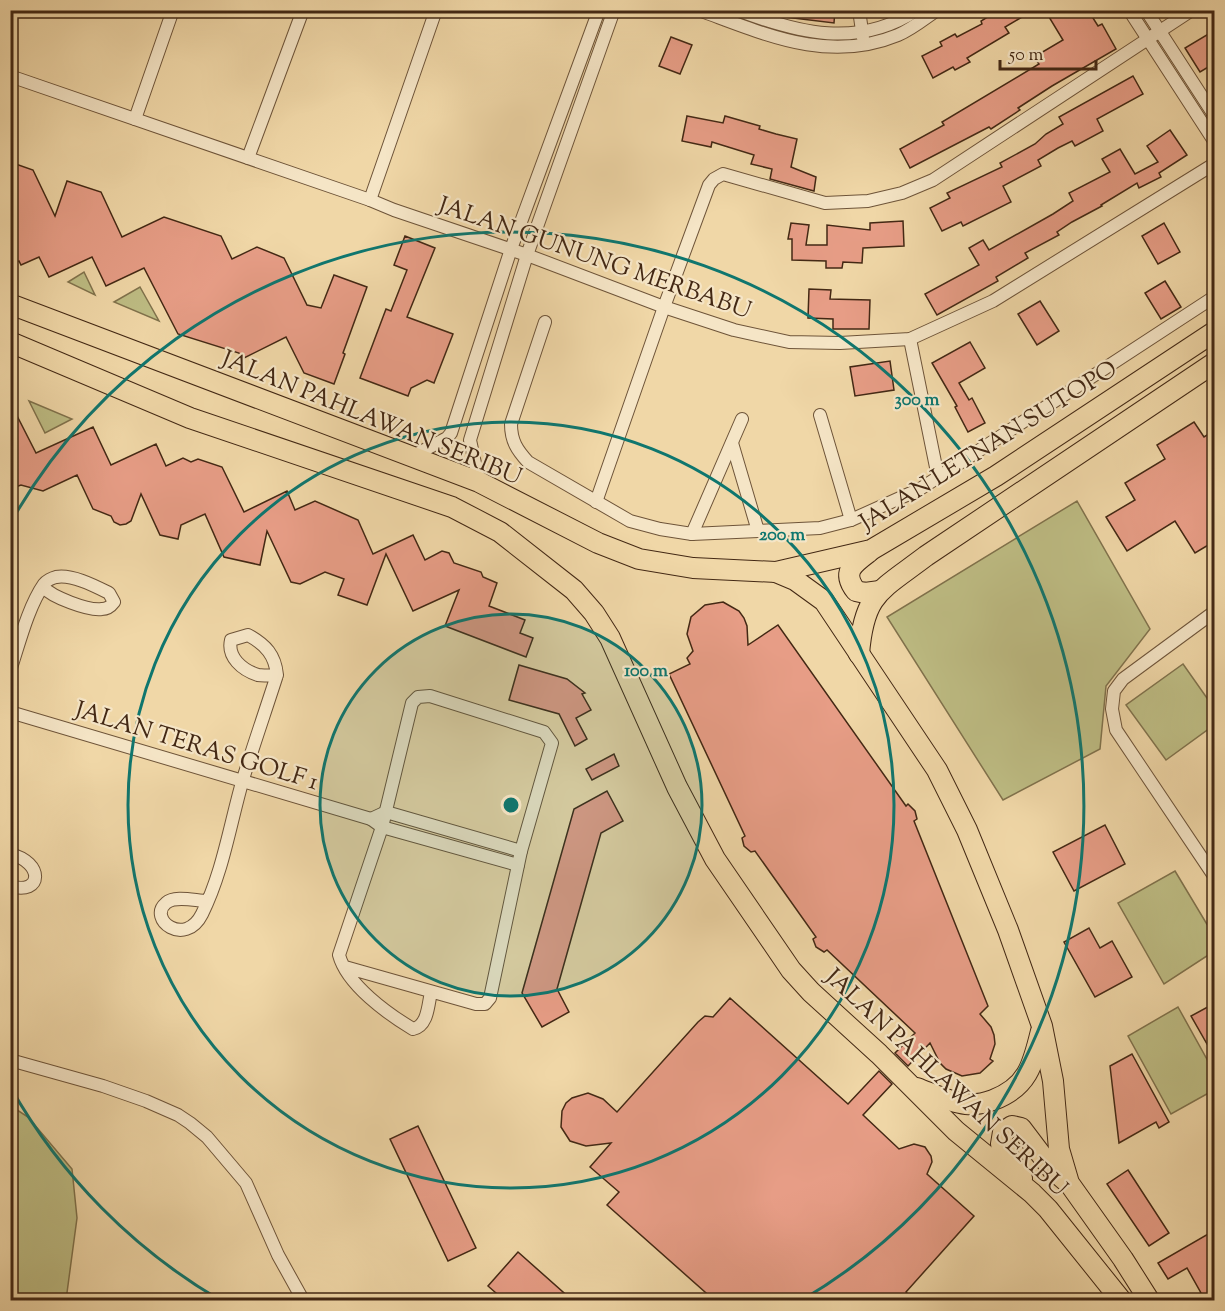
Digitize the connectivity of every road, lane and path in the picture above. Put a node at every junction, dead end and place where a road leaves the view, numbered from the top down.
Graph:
1 (173, 10) edge
2 (303, 10) edge
3 (436, 10) edge
4 (599, 10) edge
5 (614, 10) edge
6 (699, 10) edge
7 (737, 10) edge
8 (859, 10) edge
9 (917, 10) edge
10 (937, 10) edge
11 (1130, 10) edge
12 (1146, 10) edge
13 (1192, 10) edge
14 (1160, 31) junction
15 (861, 32) junction
16 (1148, 40) junction
17 (864, 45) junction
18 (10, 76) edge
19 (1215, 115) edge
20 (135, 119) junction
21 (1215, 141) edge
22 (248, 158) junction
23 (1215, 164) edge
24 (370, 200) junction
25 (511, 249) junction
26 (527, 255) junction
27 (1215, 297) edge
28 (10, 304) edge
29 (664, 308) junction
30 (545, 322) dead end
31 (1215, 332) edge
32 (910, 339) junction
33 (10, 342) edge
34 (1215, 363) edge
35 (820, 415) dead end
36 (741, 419) dead end
37 (732, 442) junction
38 (413, 456) junction
39 (938, 477) junction
40 (479, 482) junction
41 (596, 502) junction
42 (850, 520) junction
43 (758, 531) junction
44 (692, 534) junction
45 (871, 550) junction
46 (776, 572) junction
47 (42, 587) junction
48 (880, 591) junction
49 (1215, 612) edge
50 (859, 654) junction
51 (10, 671) edge
52 (277, 675) dead end
53 (10, 711) edge
54 (243, 780) junction
55 (386, 812) junction
56 (371, 819) junction
57 (382, 827) junction
58 (521, 851) junction
59 (10, 854) edge
60 (518, 865) junction
61 (1215, 876) edge
62 (10, 886) edge
63 (207, 901) dead end
64 (345, 967) junction
65 (431, 992) junction
66 (1042, 1026) junction
67 (10, 1060) edge
68 (910, 1085) junction
69 (1069, 1183) junction
70 (1032, 1193) junction
71 (303, 1300) edge
72 (1121, 1300) edge
73 (1149, 1300) edge

1 - 20 street
2 - 22 street
3 - 24 street
4 - 25 street
5 - 26 street
6 - 17 street
7 - 15 street
8 - 15 street
9 - 15 street
10 - 17 street
11 - 16 street
12 - 14 street
13 - 14 street
14 - 16 street
14 - 19 street
15 - 17 street
16 - 21 street
16 - 29 street
18 - 20 street, JALAN GUNUNG MERBABU
20 - 22 street, JALAN GUNUNG MERBABU
22 - 24 street, JALAN GUNUNG MERBABU
23 - 32 street, JALAN GUNUNG MERBABU
24 - 25 street, JALAN GUNUNG MERBABU
25 - 26 street, JALAN GUNUNG MERBABU
25 - 38 street
26 - 29 street, JALAN GUNUNG MERBABU
26 - 40 street
27 - 39 street
28 - 38 main road, JALAN PAHLAWAN SERIBU
29 - 32 street, JALAN GUNUNG MERBABU
29 - 41 street
30 - 41 street
31 - 45 main road, JALAN LETNAN SUTOPO
32 - 39 street
33 - 68 main road, JALAN PAHLAWAN SERIBU
34 - 48 main road
35 - 42 street
36 - 37 street
37 - 43 street
37 - 44 street
38 - 40 main road, JALAN PAHLAWAN SERIBU
39 - 42 street
40 - 46 main road, JALAN PAHLAWAN SERIBU
41 - 44 street
42 - 43 street
43 - 44 street
45 - 46 main road, JALAN LETNAN SUTOPO
45 - 48 main road
46 - 50 main road, JALAN PAHLAWAN SERIBU
47 - 47 street
47 - 51 street
48 - 50 main road
49 - 61 street
50 - 66 main road, JALAN PAHLAWAN SERIBU
52 - 54 street
53 - 54 street, JALAN TERAS GOLF 1
54 - 56 street, JALAN TERAS GOLF 1
54 - 63 street
55 - 56 street
55 - 57 street
55 - 58 street
55 - 58 street
56 - 57 street, JALAN TERAS GOLF 1
57 - 60 street, JALAN TERAS GOLF 1
57 - 64 street
58 - 60 street
59 - 62 street
60 - 65 street
64 - 65 street
64 - 65 street
66 - 68 main road
66 - 69 main road, JALAN PAHLAWAN SERIBU
67 - 71 street
68 - 70 main road, JALAN PAHLAWAN SERIBU
69 - 70 main road
69 - 73 main road, JALAN PAHLAWAN SERIBU
70 - 72 main road, JALAN PAHLAWAN SERIBU

